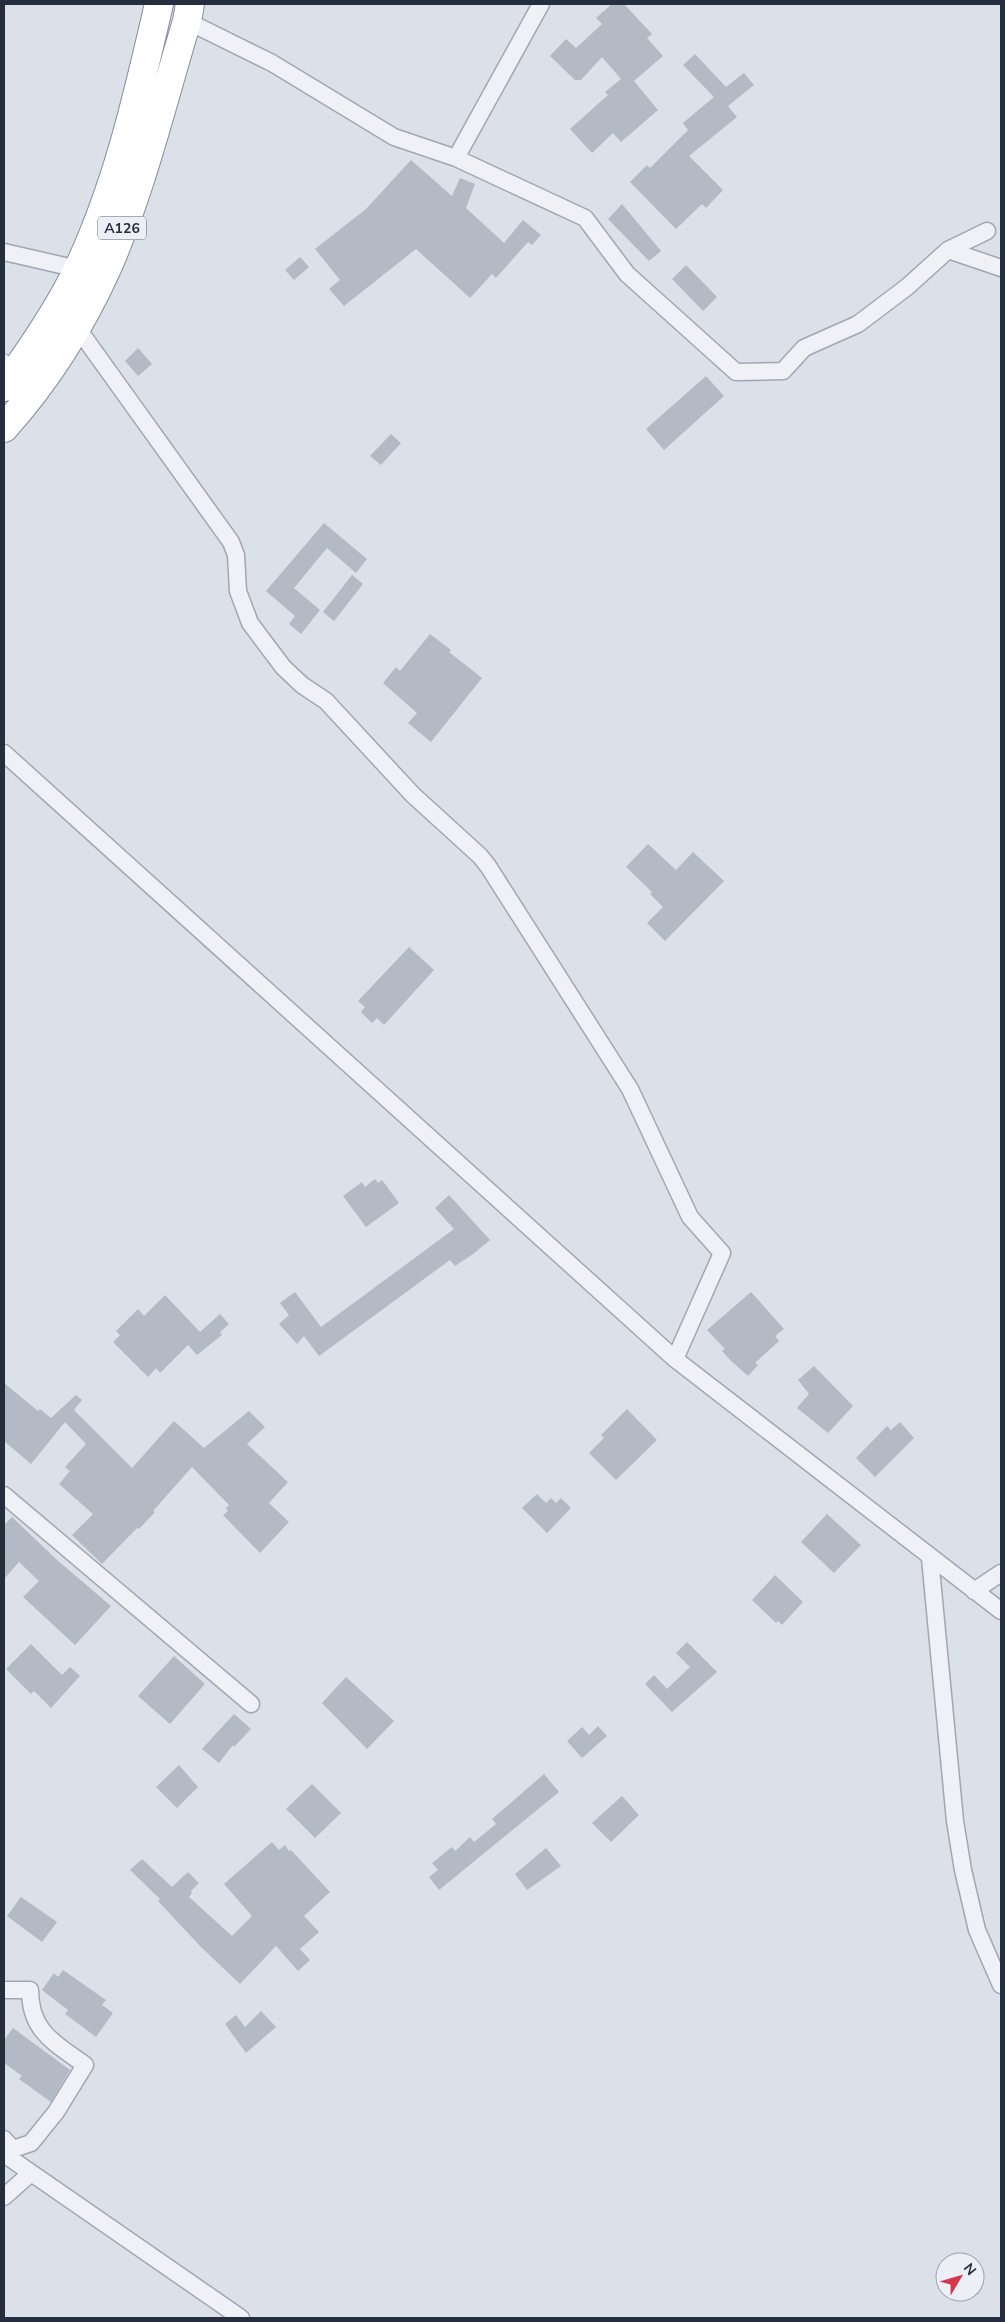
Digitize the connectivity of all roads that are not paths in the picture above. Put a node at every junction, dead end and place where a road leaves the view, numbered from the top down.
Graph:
1 (159, 4) edge
2 (541, 4) edge
3 (188, 13) edge
4 (456, 158) junction
5 (987, 232) dead end
6 (948, 250) junction
7 (4, 252) edge
8 (1001, 268) edge
9 (78, 269) junction
10 (76, 326) junction
11 (9, 371) edge
12 (4, 428) edge
13 (4, 753) edge
14 (675, 1359) junction
15 (4, 1495) edge
16 (930, 1558) junction
17 (1001, 1573) edge
18 (974, 1591) junction
19 (1001, 1611) edge
20 (251, 1704) dead end
21 (1001, 1984) edge
22 (4, 1990) edge
23 (4, 2140) edge
24 (4, 2154) edge
25 (31, 2173) junction
26 (4, 2197) edge
27 (241, 2318) edge

1 - 9 highway, A126
2 - 4 street
3 - 4 street
3 - 10 highway, A126
4 - 6 street
5 - 6 street
6 - 8 street
7 - 9 street
9 - 11 highway, A126
10 - 12 highway, A126
10 - 14 street
13 - 14 street
14 - 16 street
15 - 20 street
16 - 18 street
16 - 21 street
17 - 18 street
18 - 19 street
22 - 23 street
24 - 25 street
25 - 26 street
25 - 27 street

